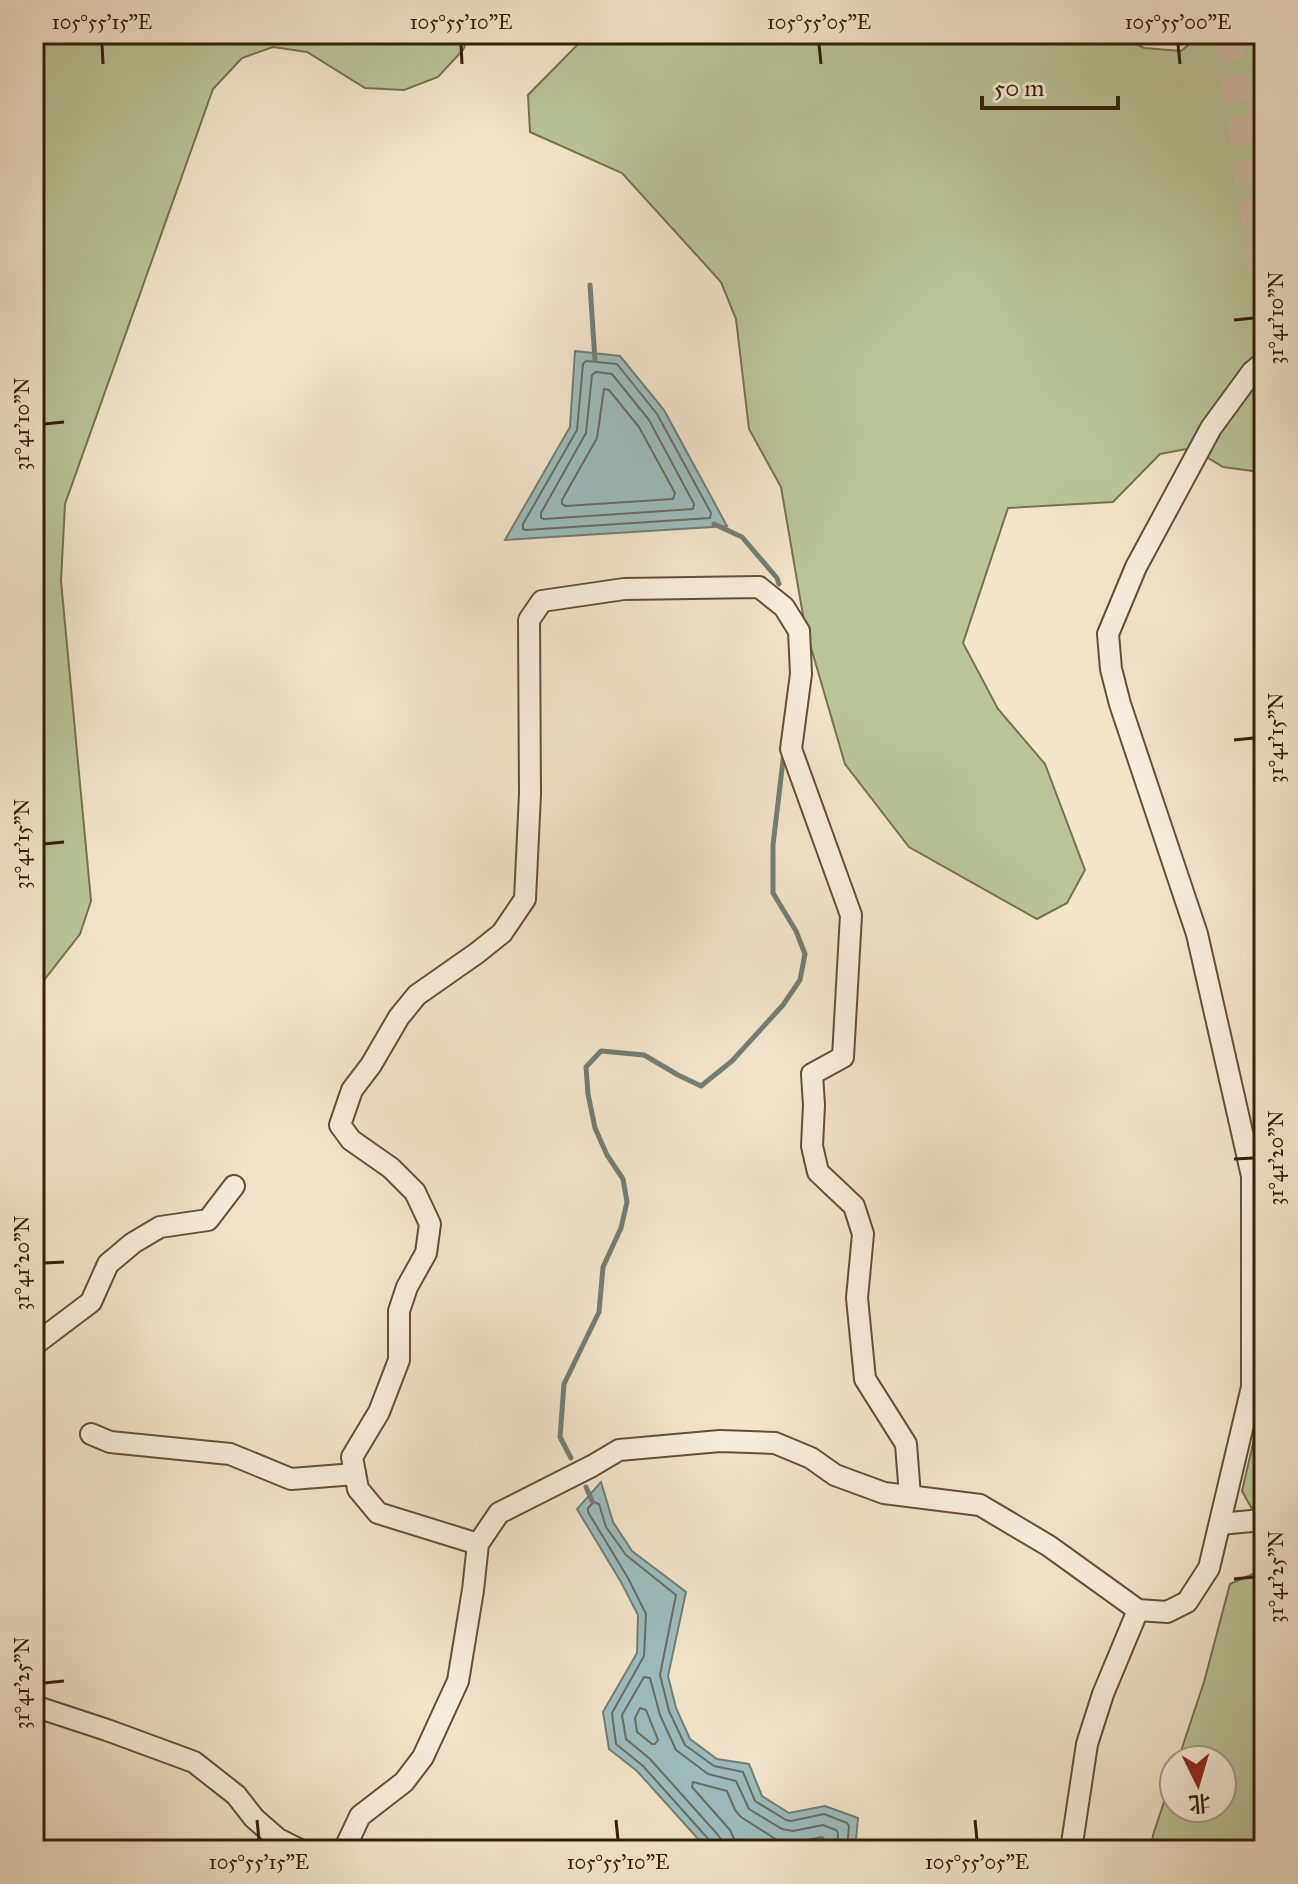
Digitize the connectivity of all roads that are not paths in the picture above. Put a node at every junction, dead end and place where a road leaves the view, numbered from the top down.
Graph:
1 (1264, 362) edge
2 (234, 1186) dead end
3 (34, 1345) edge
4 (91, 1434) dead end
5 (355, 1474) junction
6 (910, 1496) junction
7 (1263, 1518) edge
8 (1220, 1524) junction
9 (478, 1544) junction
10 (1138, 1610) junction
11 (34, 1706) edge
12 (300, 1850) edge
13 (344, 1850) edge
14 (1071, 1850) edge

1 - 8 street
2 - 3 street
4 - 5 street
5 - 6 street
5 - 9 street
6 - 9 street
6 - 10 street
7 - 8 street
8 - 10 street
9 - 13 street
10 - 14 street
11 - 12 street

